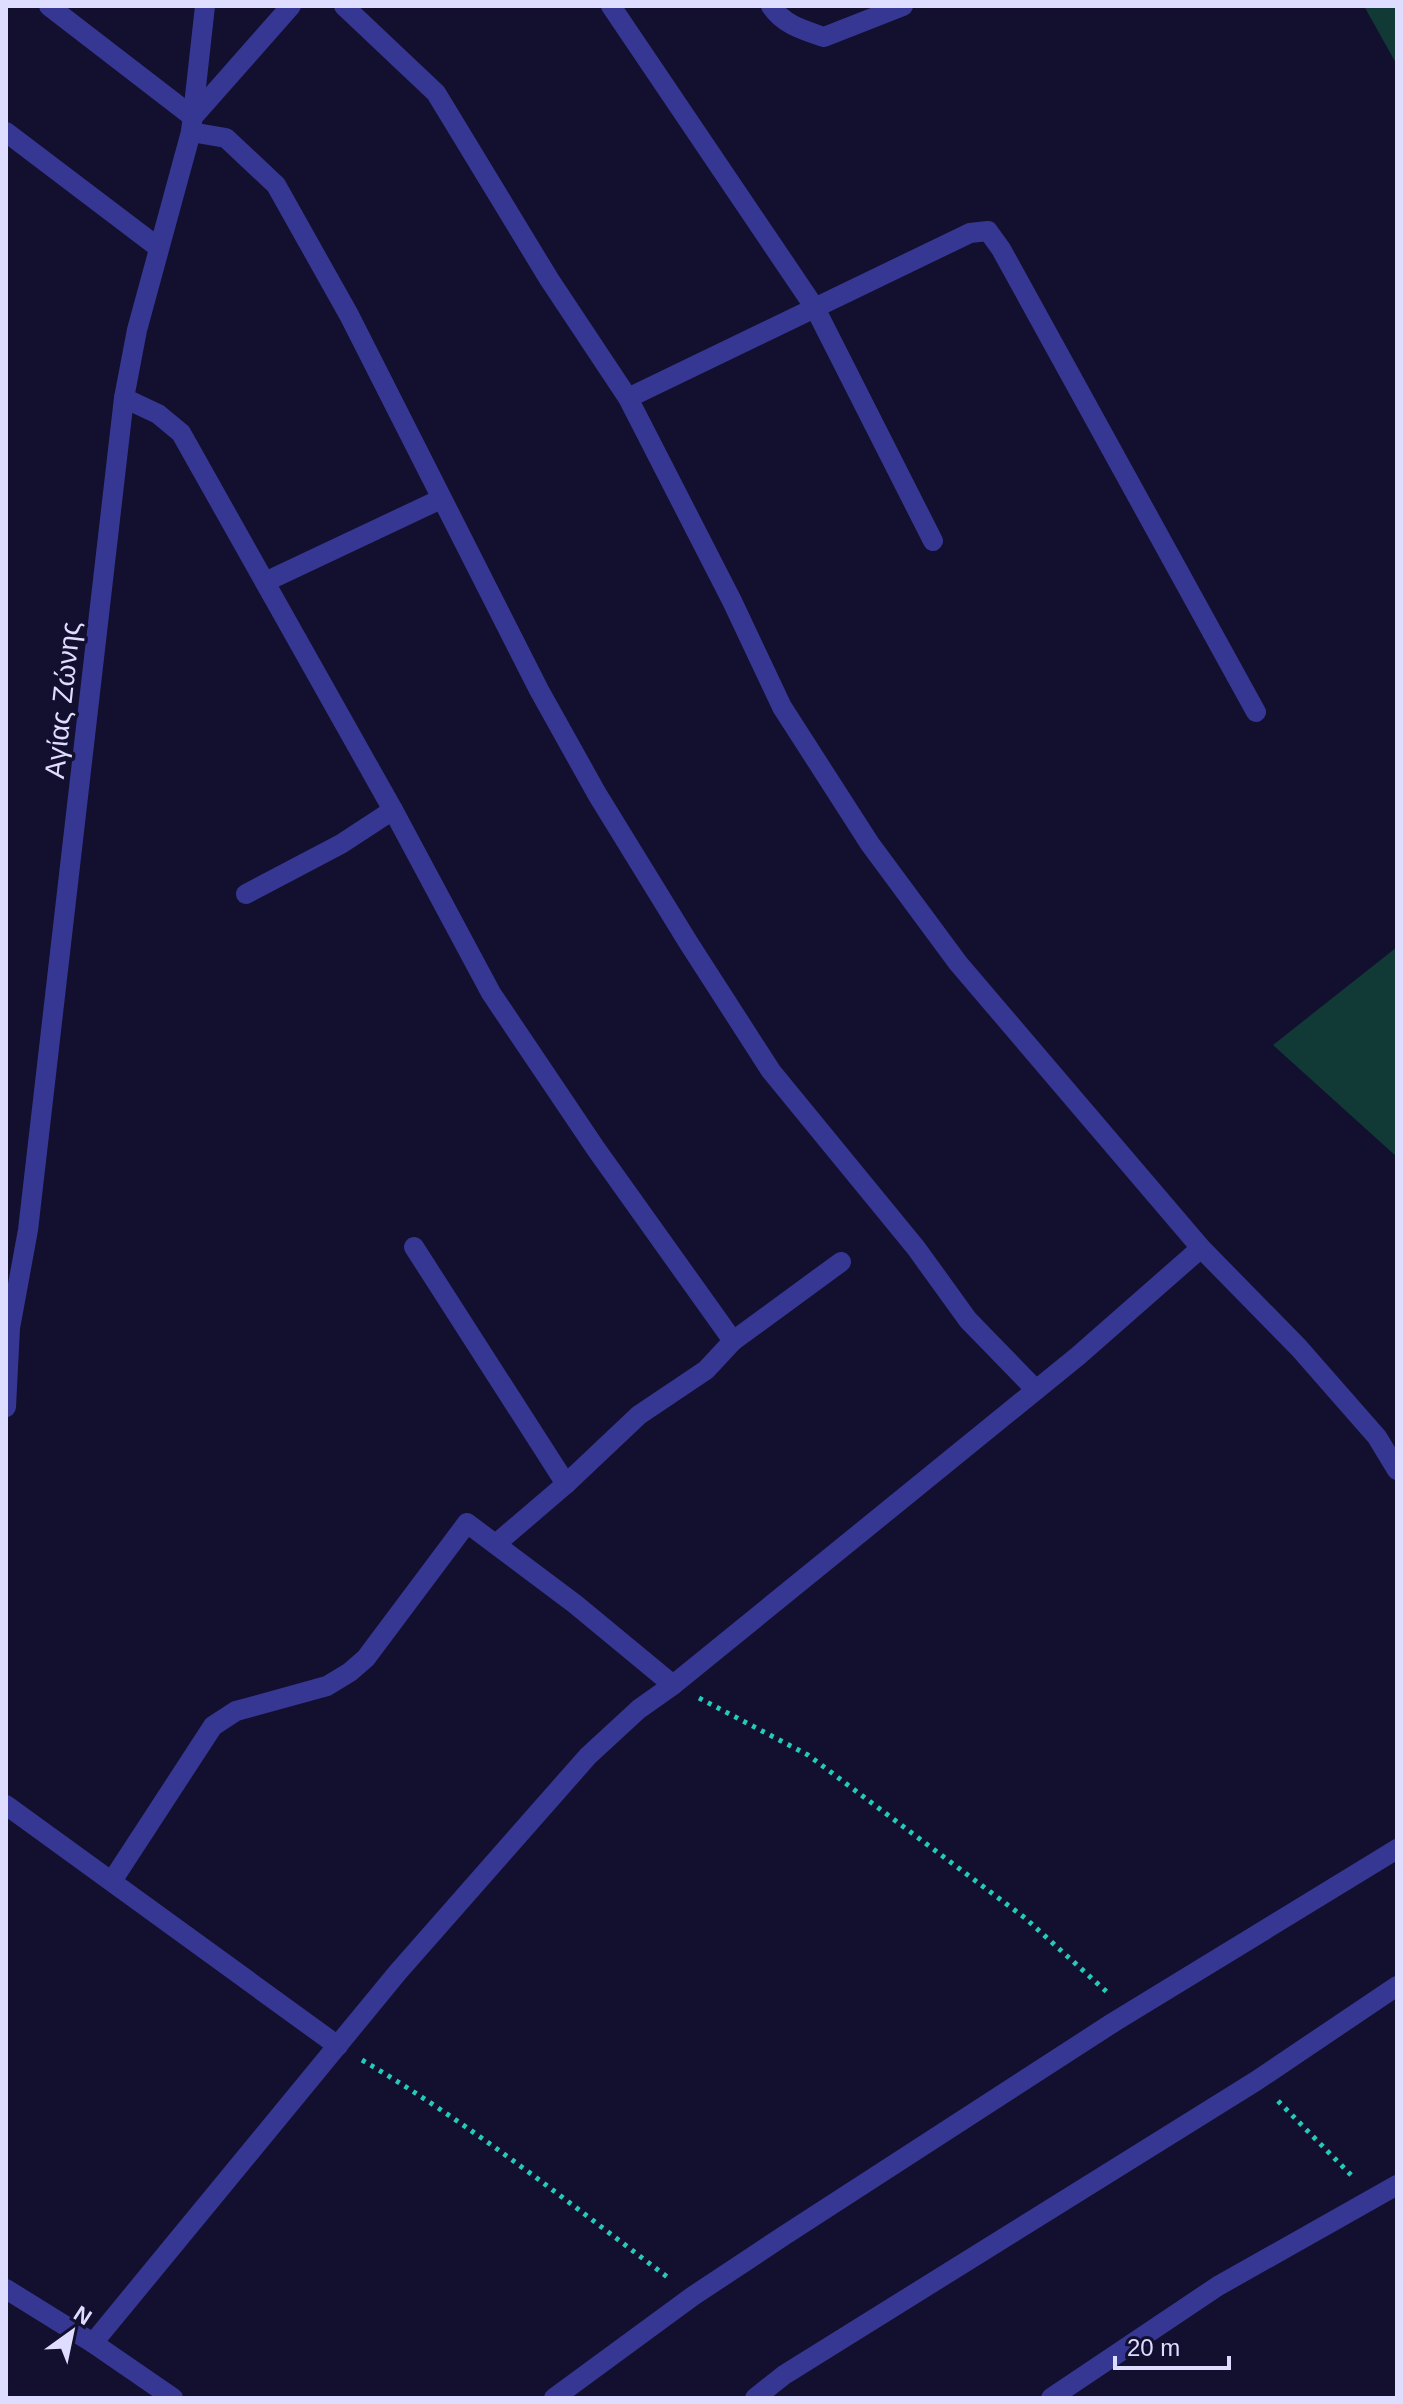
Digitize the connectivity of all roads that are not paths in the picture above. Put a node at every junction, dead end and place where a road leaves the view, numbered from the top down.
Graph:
1 (49, 6) edge
2 (205, 6) edge
3 (291, 6) edge
4 (344, 6) edge
5 (611, 6) edge
6 (771, 6) edge
7 (903, 6) edge
8 (192, 124) junction
9 (6, 132) edge
10 (159, 248) junction
11 (815, 308) junction
12 (124, 398) junction
13 (628, 398) junction
14 (441, 499) junction
15 (933, 541) dead end
16 (265, 582) junction
17 (1256, 712) dead end
18 (393, 810) junction
19 (246, 894) dead end
20 (414, 1247) dead end
21 (1201, 1248) junction
22 (841, 1262) dead end
23 (733, 1341) junction
24 (1036, 1390) junction
25 (6, 1407) edge
26 (1397, 1470) edge
27 (566, 1484) junction
28 (497, 1543) junction
29 (673, 1685) junction
30 (6, 1805) edge
31 (1397, 1849) edge
32 (112, 1881) junction
33 (1397, 1986) edge
34 (338, 2046) junction
35 (1397, 2185) edge
36 (6, 2289) edge
37 (93, 2343) junction
38 (173, 2398) edge
39 (554, 2398) edge
40 (755, 2398) edge
41 (1051, 2398) edge

1 - 8 street
2 - 8 street, Αγίας Ζώνης
3 - 8 street
4 - 13 street
5 - 11 street
6 - 7 street
8 - 10 street, Αγίας Ζώνης
8 - 14 street
9 - 10 street
10 - 12 street, Αγίας Ζώνης
11 - 13 street
11 - 15 street
11 - 17 street
12 - 16 street
12 - 25 street, Αγίας Ζώνης
13 - 21 street
14 - 16 street
14 - 24 street
16 - 18 street
18 - 19 street
18 - 23 street
20 - 27 street
21 - 24 street
21 - 26 street
22 - 23 street
23 - 27 street
24 - 29 street
27 - 28 street
28 - 29 street
28 - 32 street
29 - 34 street
30 - 32 street
31 - 39 street
32 - 34 street
33 - 40 street
34 - 37 street
35 - 41 street
36 - 37 street
37 - 38 street

